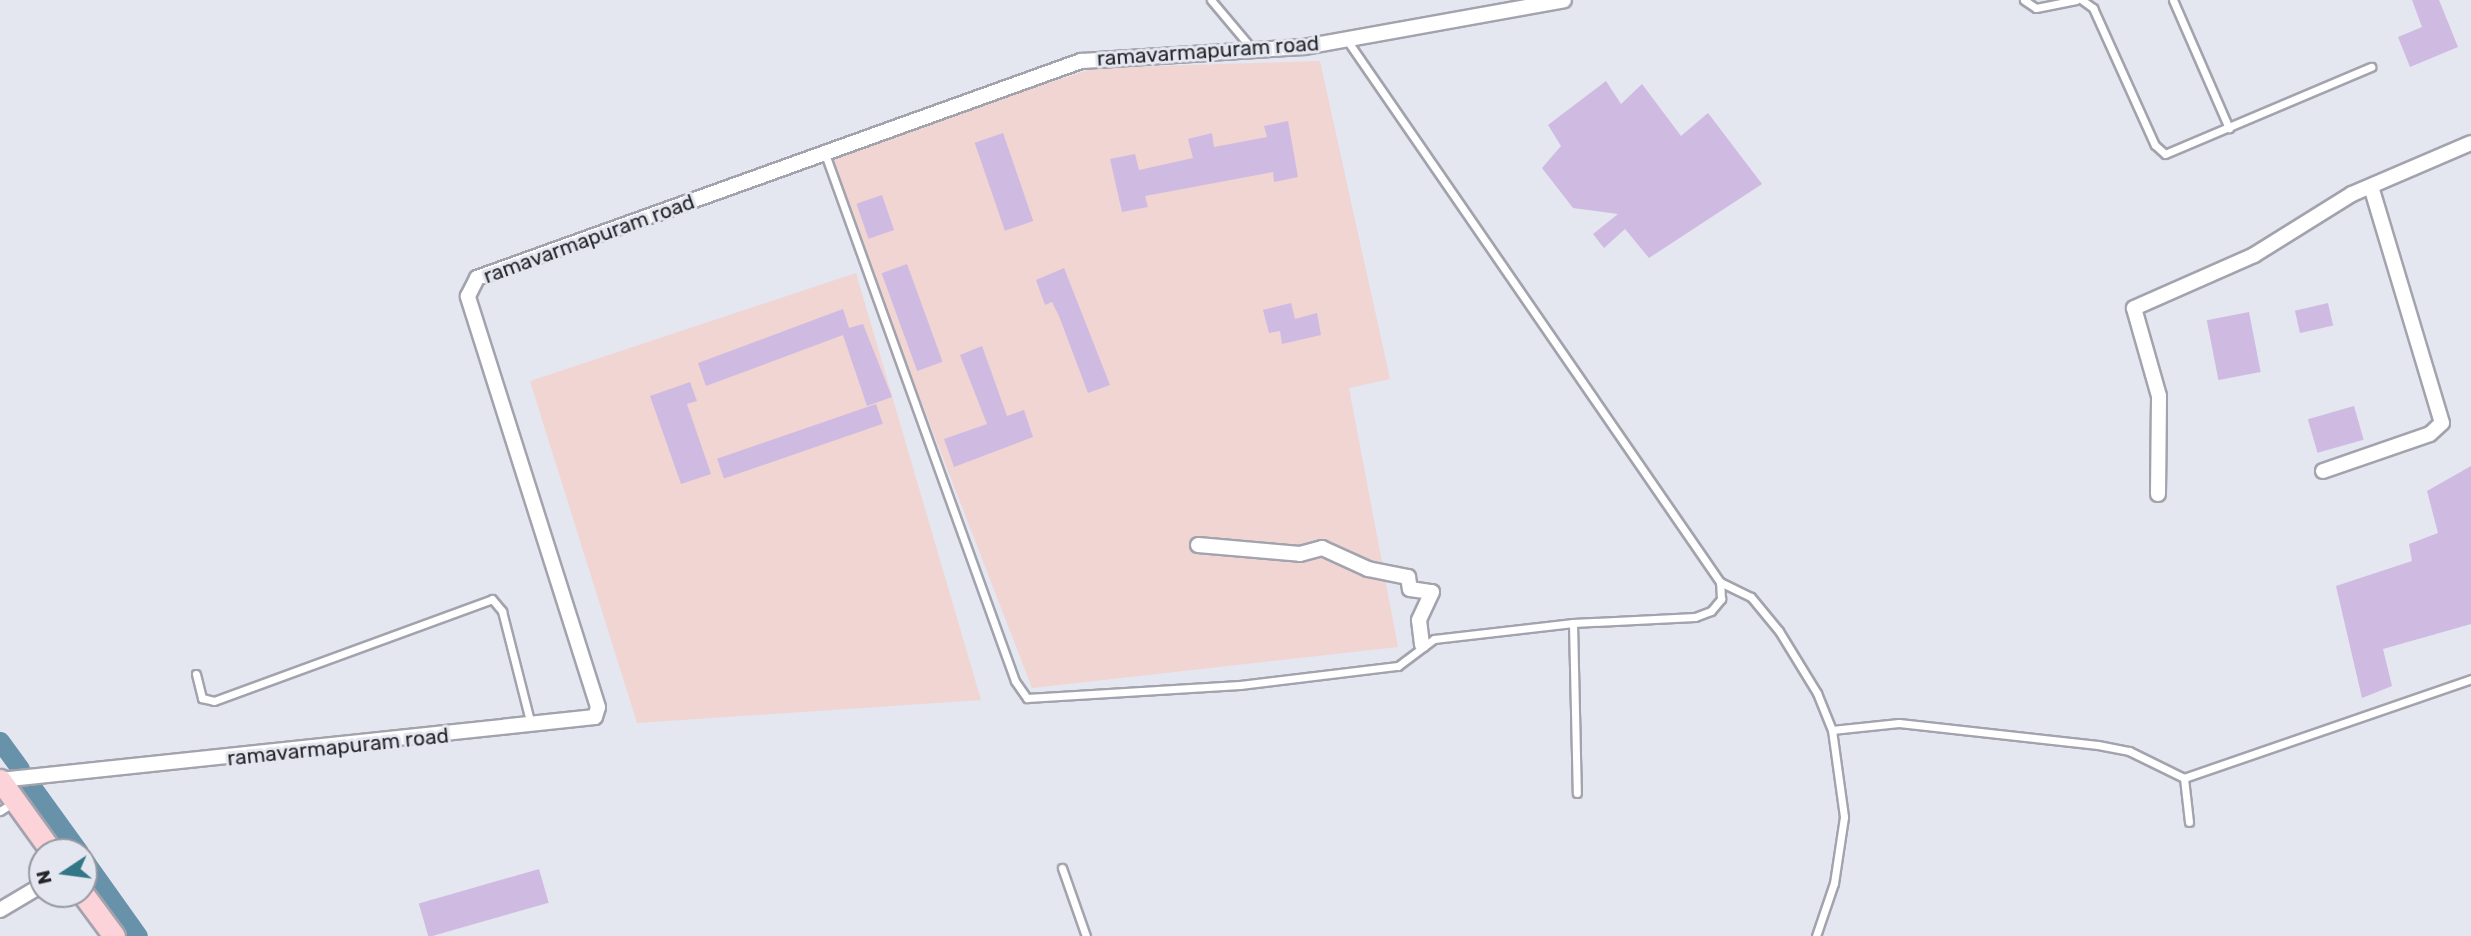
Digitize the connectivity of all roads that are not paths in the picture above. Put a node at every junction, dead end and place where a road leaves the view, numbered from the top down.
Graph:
1 (1211, 0) edge
2 (1564, 0) edge
3 (2024, 0) edge
4 (2076, 0) edge
5 (2082, 0) edge
6 (2173, 0) edge
7 (1347, 39) junction
8 (1255, 51) junction
9 (2371, 67) dead end
10 (2229, 128) junction
11 (2471, 143) edge
12 (824, 151) junction
13 (2371, 186) junction
14 (2323, 471) dead end
15 (2158, 494) dead end
16 (1198, 545) dead end
17 (1720, 582) junction
18 (1573, 623) junction
19 (1422, 645) junction
20 (196, 674) dead end
21 (2471, 679) edge
22 (531, 726) junction
23 (1832, 730) junction
24 (2184, 778) junction
25 (0, 780) edge
26 (1577, 793) dead end
27 (7, 806) edge
28 (2189, 822) dead end
29 (38, 838) edge
30 (1062, 868) dead end
31 (28, 893) edge
32 (93, 908) edge
33 (0, 910) edge
34 (114, 936) edge
35 (1086, 936) edge
36 (1816, 936) edge

1 - 8 lane
2 - 7 street, ramavarmapuram road
3 - 4 lane
5 - 10 lane
6 - 10 lane
7 - 8 street, ramavarmapuram road
7 - 17 lane
8 - 12 street, ramavarmapuram road
9 - 10 lane
11 - 13 street
12 - 19 lane
12 - 22 street, ramavarmapuram road
13 - 14 street
13 - 15 street
16 - 19 street
17 - 18 lane
17 - 23 lane
18 - 19 lane
18 - 26 lane
20 - 22 lane
21 - 24 lane
22 - 25 street, ramavarmapuram road
23 - 24 lane
23 - 36 lane
24 - 28 lane
25 - 27 street
27 - 29 street
30 - 35 lane
31 - 33 street
32 - 34 street

